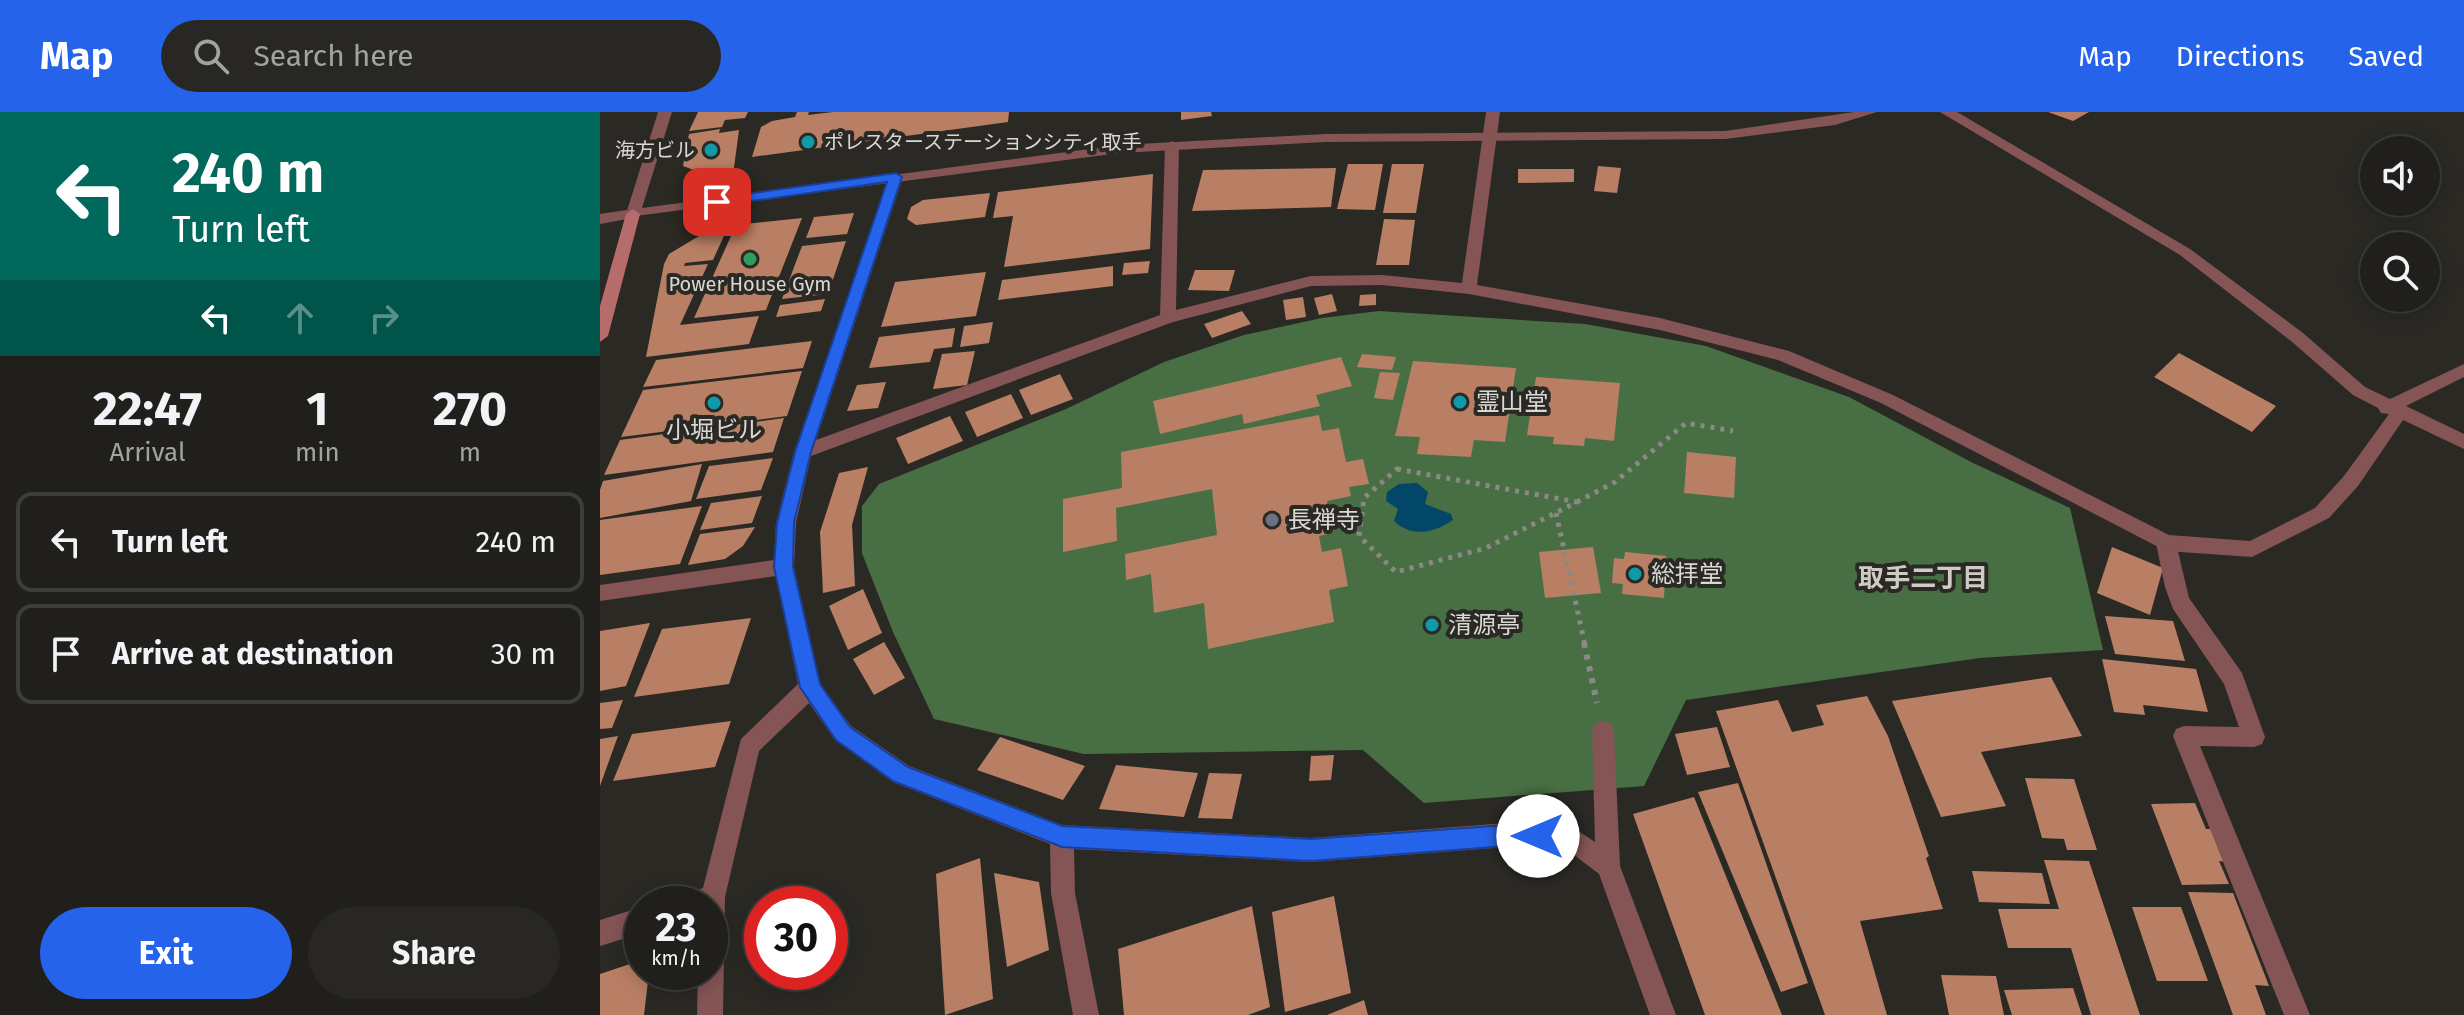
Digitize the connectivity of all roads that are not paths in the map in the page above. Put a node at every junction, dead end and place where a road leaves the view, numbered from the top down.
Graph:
1 (665, 112) edge
2 (1493, 112) edge
3 (1870, 112) edge
4 (1947, 112) edge
5 (1487, 139) junction
6 (1172, 145) junction
7 (896, 177) junction
8 (633, 214) junction
9 (600, 219) edge
10 (1469, 289) junction
11 (1168, 318) junction
12 (600, 336) edge
13 (2464, 370) edge
14 (2393, 410) junction
15 (2464, 442) edge
16 (803, 452) junction
17 (2166, 543) junction
18 (784, 567) junction
19 (600, 593) edge
20 (810, 687) junction
21 (1603, 731) road end
22 (1062, 837) junction
23 (1608, 866) junction
24 (707, 886) edge
25 (624, 926) edge
26 (600, 933) edge
27 (708, 990) edge
28 (710, 1015) edge
29 (1086, 1015) edge
30 (1663, 1015) edge
31 (2297, 1015) edge

1 - 8 street
2 - 5 street
3 - 5 street
4 - 14 street
5 - 6 street
5 - 10 street
6 - 7 street
6 - 11 street
7 - 8 street
7 - 16 street
8 - 9 street
8 - 12 main road
10 - 11 street
10 - 17 street
11 - 16 street
13 - 14 street
14 - 15 street
14 - 17 street
16 - 18 street
17 - 31 street
18 - 19 street
18 - 20 street
20 - 22 street
20 - 24 street
21 - 23 street
22 - 23 street
22 - 29 street
23 - 30 street
25 - 26 street
27 - 28 street

